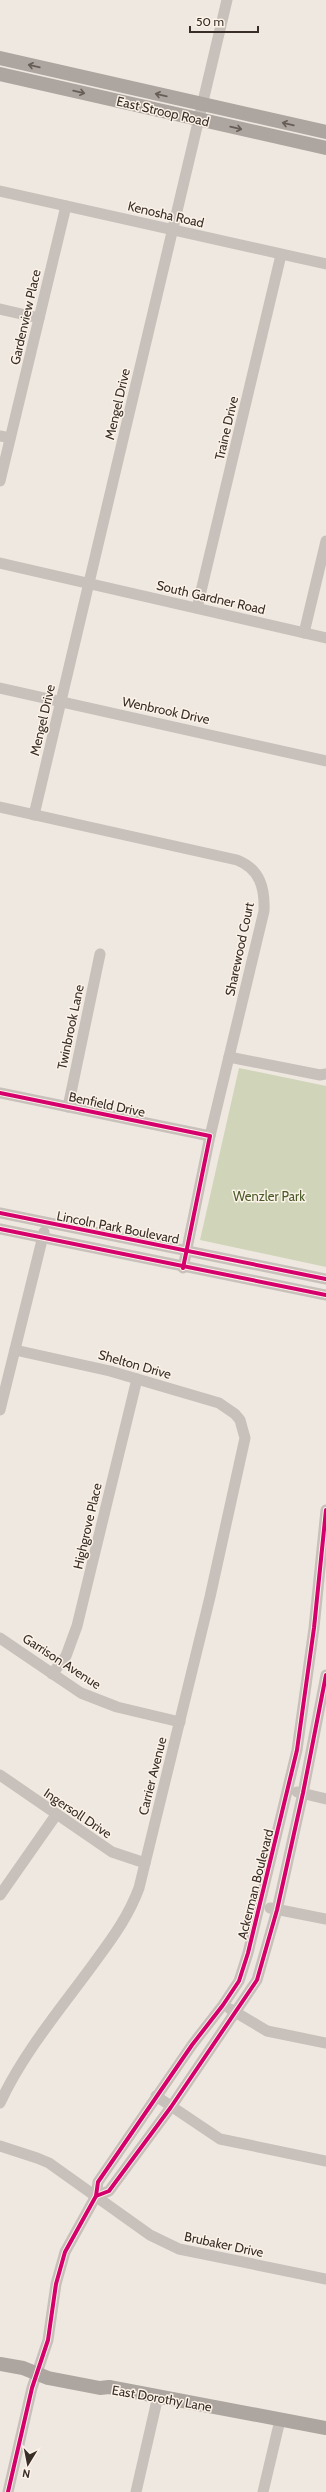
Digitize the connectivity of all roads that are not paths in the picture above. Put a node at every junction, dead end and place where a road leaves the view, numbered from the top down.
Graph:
1 (227, 0) edge
2 (0, 58) edge
3 (0, 74) edge
4 (202, 105) junction
5 (198, 120) junction
6 (326, 132) edge
7 (326, 148) edge
8 (0, 191) edge
9 (66, 206) junction
10 (172, 230) junction
11 (281, 255) junction
12 (326, 264) edge
13 (0, 309) edge
14 (39, 318) junction
15 (5, 437) edge
16 (0, 481) edge
17 (326, 541) edge
18 (0, 563) edge
19 (89, 583) junction
20 (197, 608) junction
21 (304, 633) junction
22 (326, 638) edge
23 (0, 688) edge
24 (61, 701) junction
25 (326, 761) edge
26 (0, 808) edge
27 (34, 815) junction
28 (100, 954) dead end
29 (229, 1057) junction
30 (326, 1074) edge
31 (0, 1093) edge
32 (68, 1107) junction
33 (210, 1136) junction
34 (0, 1213) edge
35 (46, 1222) junction
36 (0, 1229) edge
37 (43, 1238) junction
38 (186, 1251) junction
39 (182, 1268) junction
40 (326, 1280) edge
41 (326, 1295) edge
42 (15, 1350) junction
43 (137, 1379) junction
44 (0, 1410) edge
45 (240, 1420) joint
46 (326, 1510) edge
47 (322, 1587) edge
48 (0, 1638) edge
49 (52, 1674) junction
50 (326, 1675) edge
51 (180, 1722) junction
52 (0, 1775) edge
53 (288, 1790) junction
54 (303, 1793) junction
55 (326, 1798) edge
56 (56, 1815) junction
57 (145, 1863) junction
58 (0, 1895) edge
59 (260, 1906) junction
60 (276, 1910) junction
61 (326, 1919) edge
62 (223, 2005) junction
63 (236, 2013) junction
64 (326, 2043) edge
65 (156, 2096) junction
66 (0, 2103) edge
67 (171, 2107) junction
68 (0, 2146) edge
69 (326, 2161) edge
70 (96, 2196) junction
71 (326, 2280) edge
72 (0, 2364) edge
73 (37, 2374) junction
74 (158, 2396) junction
75 (280, 2420) junction
76 (326, 2428) edge
77 (8, 2492) edge
78 (136, 2492) edge
79 (263, 2492) edge

1 - 4 street, Mengel Drive
4 -> 2 main road, East Stroop Road
3 -> 5 main road, East Stroop Road
4 - 5 street, Mengel Drive
6 -> 4 main road, East Stroop Road
5 -> 7 main road, East Stroop Road
5 - 10 street, Mengel Drive
8 - 9 street, Kenosha Road
9 - 10 street, Kenosha Road
9 - 14 street, Gardenview Place
10 - 11 street, Kenosha Road
10 - 19 street, Mengel Drive
11 - 12 street, Kenosha Road
11 - 20 street, Traine Drive
13 - 14 street
14 - 15 street, Gardenview Place
15 - 16 street, Gardenview Place
17 - 21 street
18 - 19 street, South Gardner Road
19 - 20 street, South Gardner Road
19 - 24 street, Mengel Drive
20 - 21 street, South Gardner Road
21 - 22 street, South Gardner Road
23 - 24 street, Wenbrook Drive
24 - 25 street, Wenbrook Drive
24 - 27 street, Mengel Drive
26 - 27 street, Sharewood Court
27 - 29 street, Sharewood Court
28 - 32 street, Twinbrook Lane
29 - 30 street
29 - 33 street, Sharewood Court
31 - 32 street, Benfield Drive
32 - 33 street, Benfield Drive
33 - 38 street, Sharewood Court
34 - 35 street, Lincoln Park Boulevard
35 - 37 street
35 - 38 street, Lincoln Park Boulevard
36 - 37 street, Lincoln Park Boulevard
37 - 39 street, Lincoln Park Boulevard
37 - 42 street
38 - 39 street, Sharewood Court
38 - 40 street, Lincoln Park Boulevard
39 - 41 street, Lincoln Park Boulevard
42 - 43 street, Shelton Drive
42 - 44 street
43 - 45 street, Shelton Drive
43 - 49 street, Highgrove Place
45 - 51 street, Carrier Avenue
46 - 47 street, Ackerman Boulevard
47 - 53 street, Ackerman Boulevard
48 - 49 street, Garrison Avenue
49 - 51 street, Garrison Avenue
50 - 54 street, Ackerman Boulevard
51 - 57 street, Carrier Avenue
52 - 56 street, Ingersoll Drive
53 - 54 street
53 - 59 street, Ackerman Boulevard
54 - 55 street
54 - 60 street, Ackerman Boulevard
56 - 57 street, Ingersoll Drive
56 - 58 street
57 - 66 street, Carrier Avenue
59 - 60 street
59 - 62 street, Ackerman Boulevard
60 - 61 street
60 - 63 street, Ackerman Boulevard
62 - 63 street
62 - 65 street, Ackerman Boulevard
63 - 64 street
63 - 67 street, Ackerman Boulevard
65 - 67 street
65 - 70 street, Ackerman Boulevard
67 - 69 street
67 - 70 street, Ackerman Boulevard
68 - 70 street, Brubaker Drive
70 - 71 street, Brubaker Drive
70 - 73 street, Ackerman Boulevard
72 - 73 main road, East Dorothy Lane
73 - 74 main road, East Dorothy Lane
73 - 77 street, Ackerman Boulevard
74 - 75 main road, East Dorothy Lane
74 - 78 street
75 - 76 main road, East Dorothy Lane
75 - 79 street

